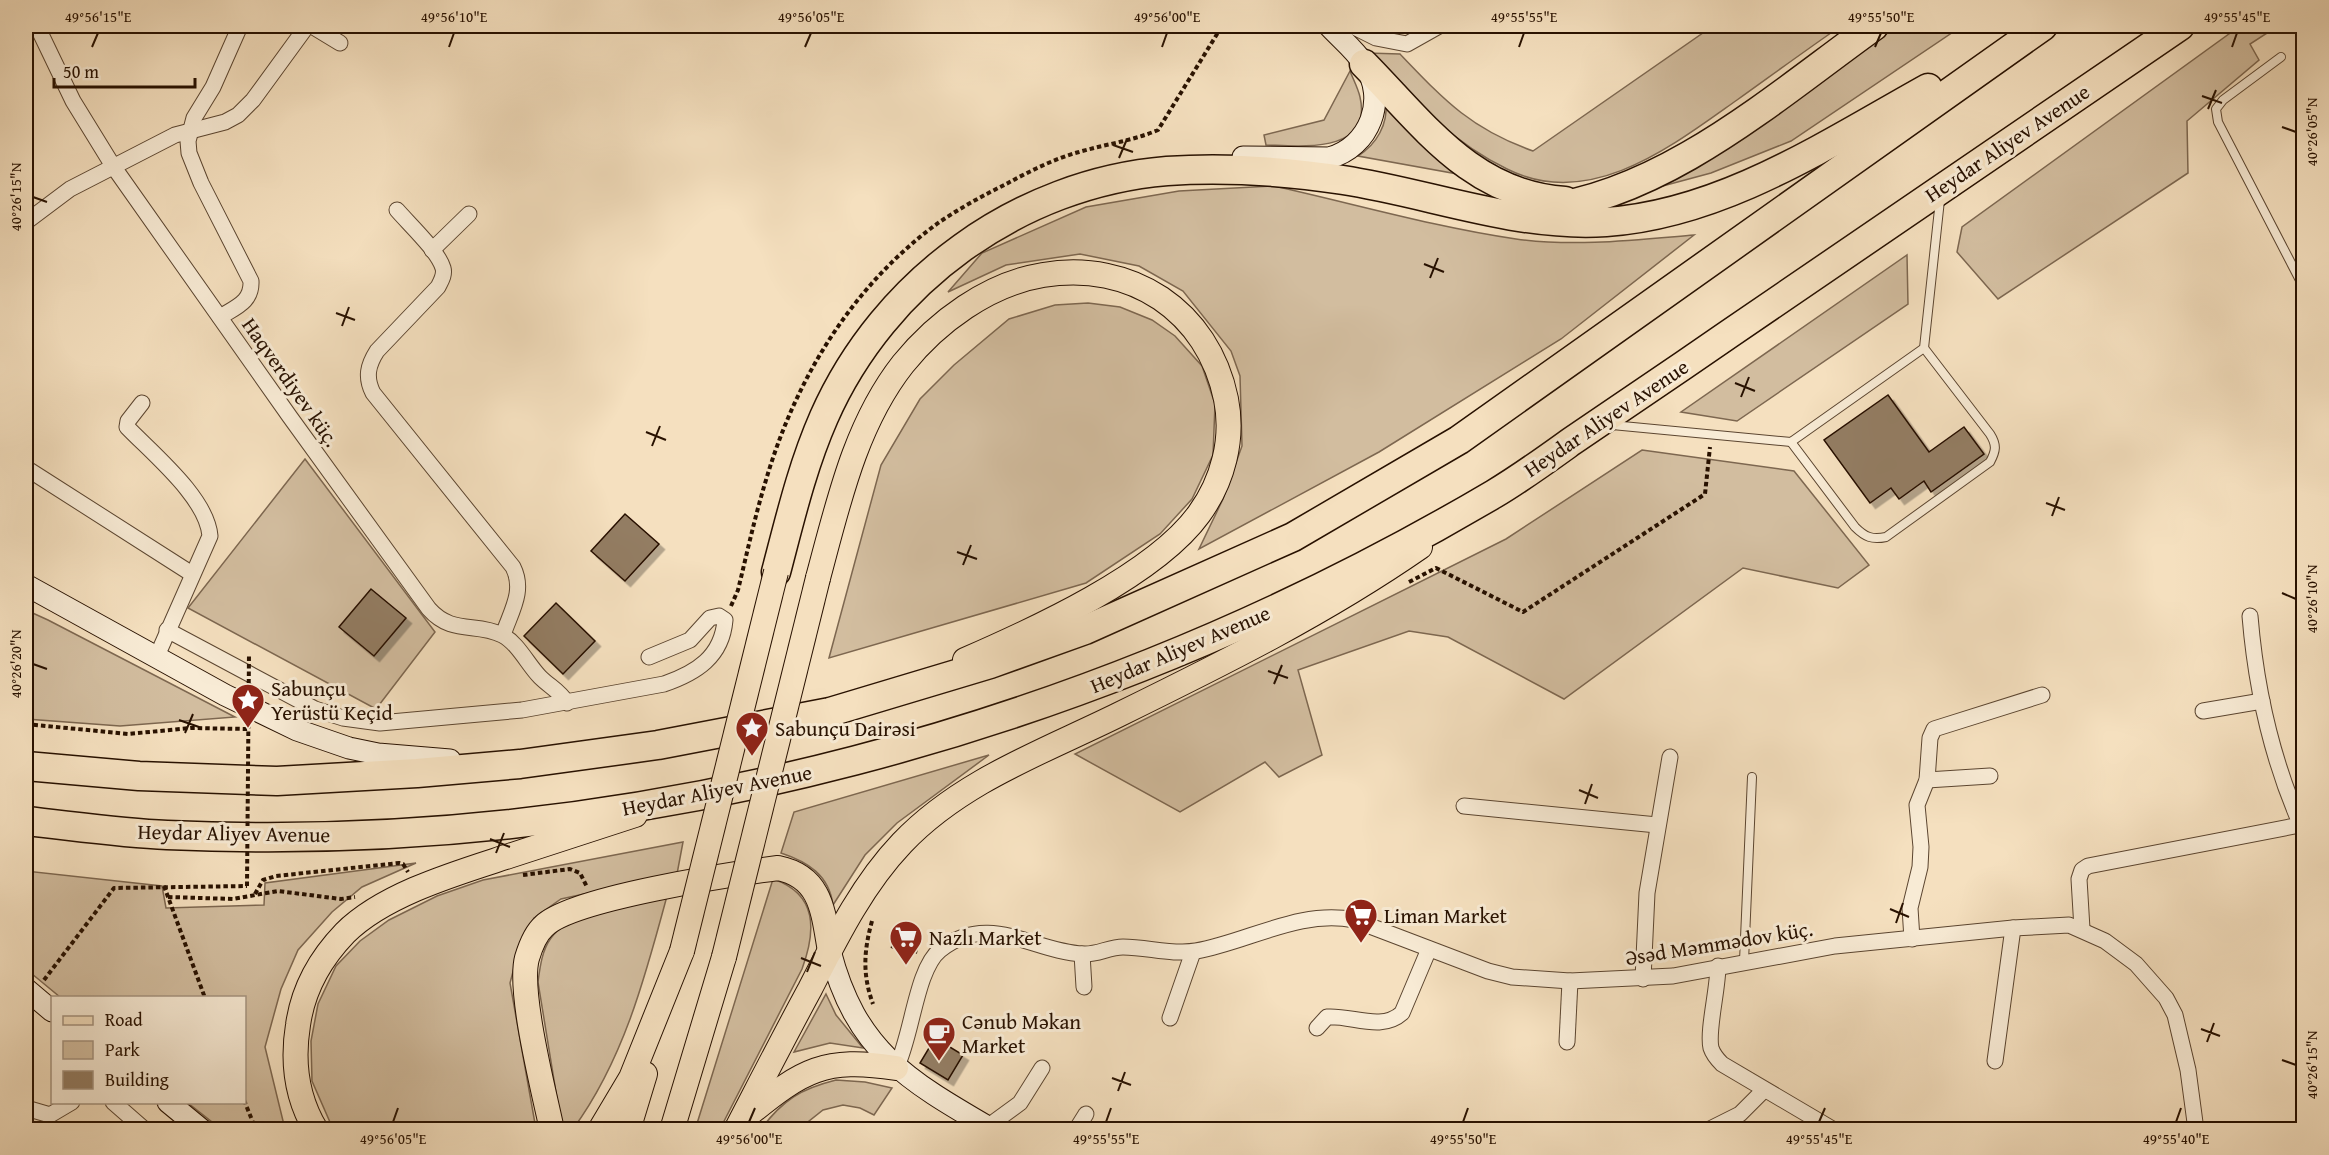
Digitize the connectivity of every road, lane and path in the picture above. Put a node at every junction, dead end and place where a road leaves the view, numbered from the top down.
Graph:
1 (37, 26) edge
2 (240, 26) edge
3 (307, 26) edge
4 (312, 26) edge
5 (1439, 26) edge
6 (1874, 26) edge
7 (2043, 26) edge
8 (2180, 26) edge
9 (1339, 27) edge
10 (340, 43) dead end
11 (2281, 57) dead end
12 (1364, 64) junction
13 (188, 131) junction
14 (113, 166) junction
15 (1941, 188) junction
16 (1071, 192) junction
17 (1579, 202) junction
18 (398, 210) dead end
19 (1491, 211) junction
20 (469, 214) dead end
21 (26, 222) edge
22 (432, 250) junction
23 (2304, 288) edge
24 (220, 317) junction
25 (1924, 348) junction
26 (142, 403) dead end
27 (1598, 424) junction
28 (1711, 434) junction
29 (1791, 442) junction
30 (26, 468) edge
31 (1499, 492) junction
32 (776, 572) joint
33 (192, 574) junction
34 (26, 585) edge
35 (1403, 585) dead end
36 (2250, 616) dead end
37 (33, 623) dead end
38 (26, 625) edge
39 (167, 630) junction
40 (503, 635) junction
41 (249, 654) dead end
42 (157, 656) junction
43 (649, 657) dead end
44 (895, 692) junction
45 (2042, 695) dead end
46 (2262, 701) junction
47 (567, 703) junction
48 (2203, 711) dead end
49 (26, 724) edge
50 (249, 729) junction
51 (1670, 757) dead end
52 (520, 764) junction
53 (26, 766) edge
54 (1990, 776) dead end
55 (1752, 777) dead end
56 (1927, 780) junction
57 (688, 797) junction
58 (1464, 806) dead end
59 (26, 821) edge
60 (1657, 825) junction
61 (26, 828) edge
62 (2302, 829) edge
63 (142, 834) junction
64 (408, 872) dead end
65 (398, 876) dead end
66 (164, 886) junction
67 (358, 896) dead end
68 (168, 897) junction
69 (873, 919) dead end
70 (2013, 928) junction
71 (2082, 929) junction
72 (1912, 939) junction
73 (891, 946) dead end
74 (1429, 950) junction
75 (682, 951) junction
76 (830, 951) junction
77 (1193, 952) junction
78 (1082, 954) junction
79 (1744, 961) junction
80 (929, 962) junction
81 (1718, 966) junction
82 (1644, 979) junction
83 (1570, 981) junction
84 (1084, 987) dead end
85 (29, 992) edge
86 (204, 996) edge
87 (875, 1009) dead end
88 (51, 1010) edge
89 (1170, 1018) dead end
90 (1317, 1028) dead end
91 (1567, 1042) dead end
92 (1995, 1061) dead end
93 (896, 1068) junction
94 (1042, 1068) dead end
95 (1764, 1090) junction
96 (69, 1104) edge
97 (114, 1104) edge
98 (170, 1104) edge
99 (246, 1104) edge
100 (26, 1108) edge
101 (1086, 1114) dead end
102 (738, 1126) edge
103 (988, 1128) edge
104 (145, 1130) edge
105 (202, 1130) edge
106 (256, 1130) edge
107 (316, 1130) edge
108 (552, 1130) edge
109 (600, 1130) edge
110 (628, 1130) edge
111 (672, 1130) edge
112 (1076, 1130) edge
113 (1708, 1130) edge
114 (1834, 1130) edge
115 (2196, 1130) edge

1 - 14 street, Haqverdiyev küç.
2 - 13 street
3 - 13 street
4 - 10 street
5 - 9 street
6 - 17 highway
7 - 19 highway
7 - 44 highway
8 - 15 highway, Heydar Aliyev Avenue
9 - 12 main road
11 - 23 lane
12 - 16 main road
12 - 17 highway
13 - 14 street
13 - 24 street
14 - 21 street
14 - 24 street, Haqverdiyev küç.
15 - 25 lane
15 - 27 highway, Heydar Aliyev Avenue
16 - 19 highway
16 - 32 highway
17 - 19 highway
18 - 22 street
20 - 22 street
22 - 40 street
24 - 40 street, Haqverdiyev küç.
25 - 29 lane
25 - 29 lane
26 - 33 street
27 - 28 lane
27 - 31 highway, Heydar Aliyev Avenue
28 - 29 lane
28 - 35 path
30 - 33 street
31 - 57 highway, Heydar Aliyev Avenue
31 - 76 main road
32 - 75 main road, bridge
33 - 39 street
34 - 42 main road
36 - 46 street
37 - 38 path
39 - 42 street
39 - 47 street
40 - 47 street
41 - 50 path, bridge
42 - 52 main road
43 - 47 street
44 - 52 highway
44 - 111 main road, bridge
45 - 56 street
46 - 48 street
46 - 62 street
49 - 50 path
50 - 66 path, bridge
51 - 60 street
52 - 53 highway
54 - 56 street
55 - 79 lane
56 - 72 street
57 - 63 highway, Heydar Aliyev Avenue
57 - 107 main road
58 - 60 street
59 - 63 highway, Heydar Aliyev Avenue
60 - 82 street
61 - 63 main road
62 - 71 street
64 - 65 path
66 - 68 path
66 - 85 path
67 - 68 path
68 - 86 path
69 - 87 path
70 - 71 street, Əsəd Məmmədov küç.
70 - 72 street, Əsəd Məmmədov küç.
70 - 92 street
71 - 115 street, Əsəd Məmmədov küç.
72 - 79 street, Əsəd Məmmədov küç.
73 - 80 path
74 - 77 street, Əsəd Məmmədov küç.
74 - 83 street, Əsəd Məmmədov küç.
74 - 90 street
75 - 109 main road
75 - 110 main road
76 - 93 main road
76 - 102 main road
76 - 108 main road
77 - 78 street, Əsəd Məmmədov küç.
77 - 89 street
78 - 80 street, Əsəd Məmmədov küç.
78 - 84 street
79 - 81 street, Əsəd Məmmədov küç.
80 - 93 street
81 - 82 street, Əsəd Məmmədov küç.
81 - 95 street
82 - 83 street, Əsəd Məmmədov küç.
83 - 91 street
85 - 88 main road
93 - 102 main road
93 - 103 main road
94 - 103 street
95 - 113 street
95 - 114 street
96 - 100 street
97 - 104 street
98 - 105 main road
99 - 106 path
101 - 112 street

